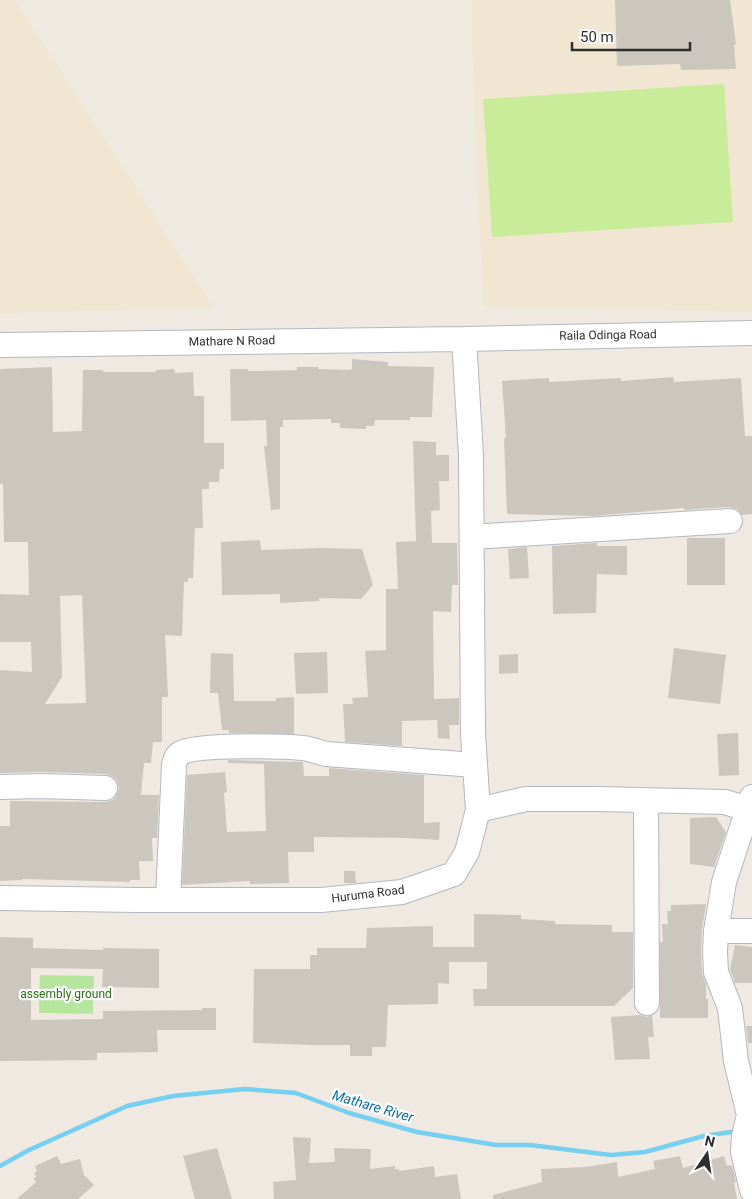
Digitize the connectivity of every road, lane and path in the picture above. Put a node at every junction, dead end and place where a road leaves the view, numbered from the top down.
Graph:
1 (752, 333) edge
2 (464, 339) junction
3 (0, 345) edge
4 (730, 522) dead end
5 (472, 537) junction
6 (475, 765) junction
7 (0, 787) edge
8 (105, 788) dead end
9 (646, 800) junction
10 (750, 803) edge
11 (478, 810) junction
12 (0, 898) edge
13 (168, 900) junction
14 (716, 931) junction
15 (752, 931) edge
16 (647, 1003) dead end
17 (752, 1190) edge

1 - 2 street, Raila Odinga Road
2 - 3 street, Mathare N Road
2 - 5 street, Huruma Road
4 - 5 street
5 - 6 street, Huruma Road
6 - 11 street, Huruma Road
6 - 13 street
7 - 8 street
9 - 10 street
9 - 11 street
9 - 16 street
10 - 14 street
11 - 13 street, Huruma Road
12 - 13 street, Huruma Road
14 - 15 street
14 - 17 street

